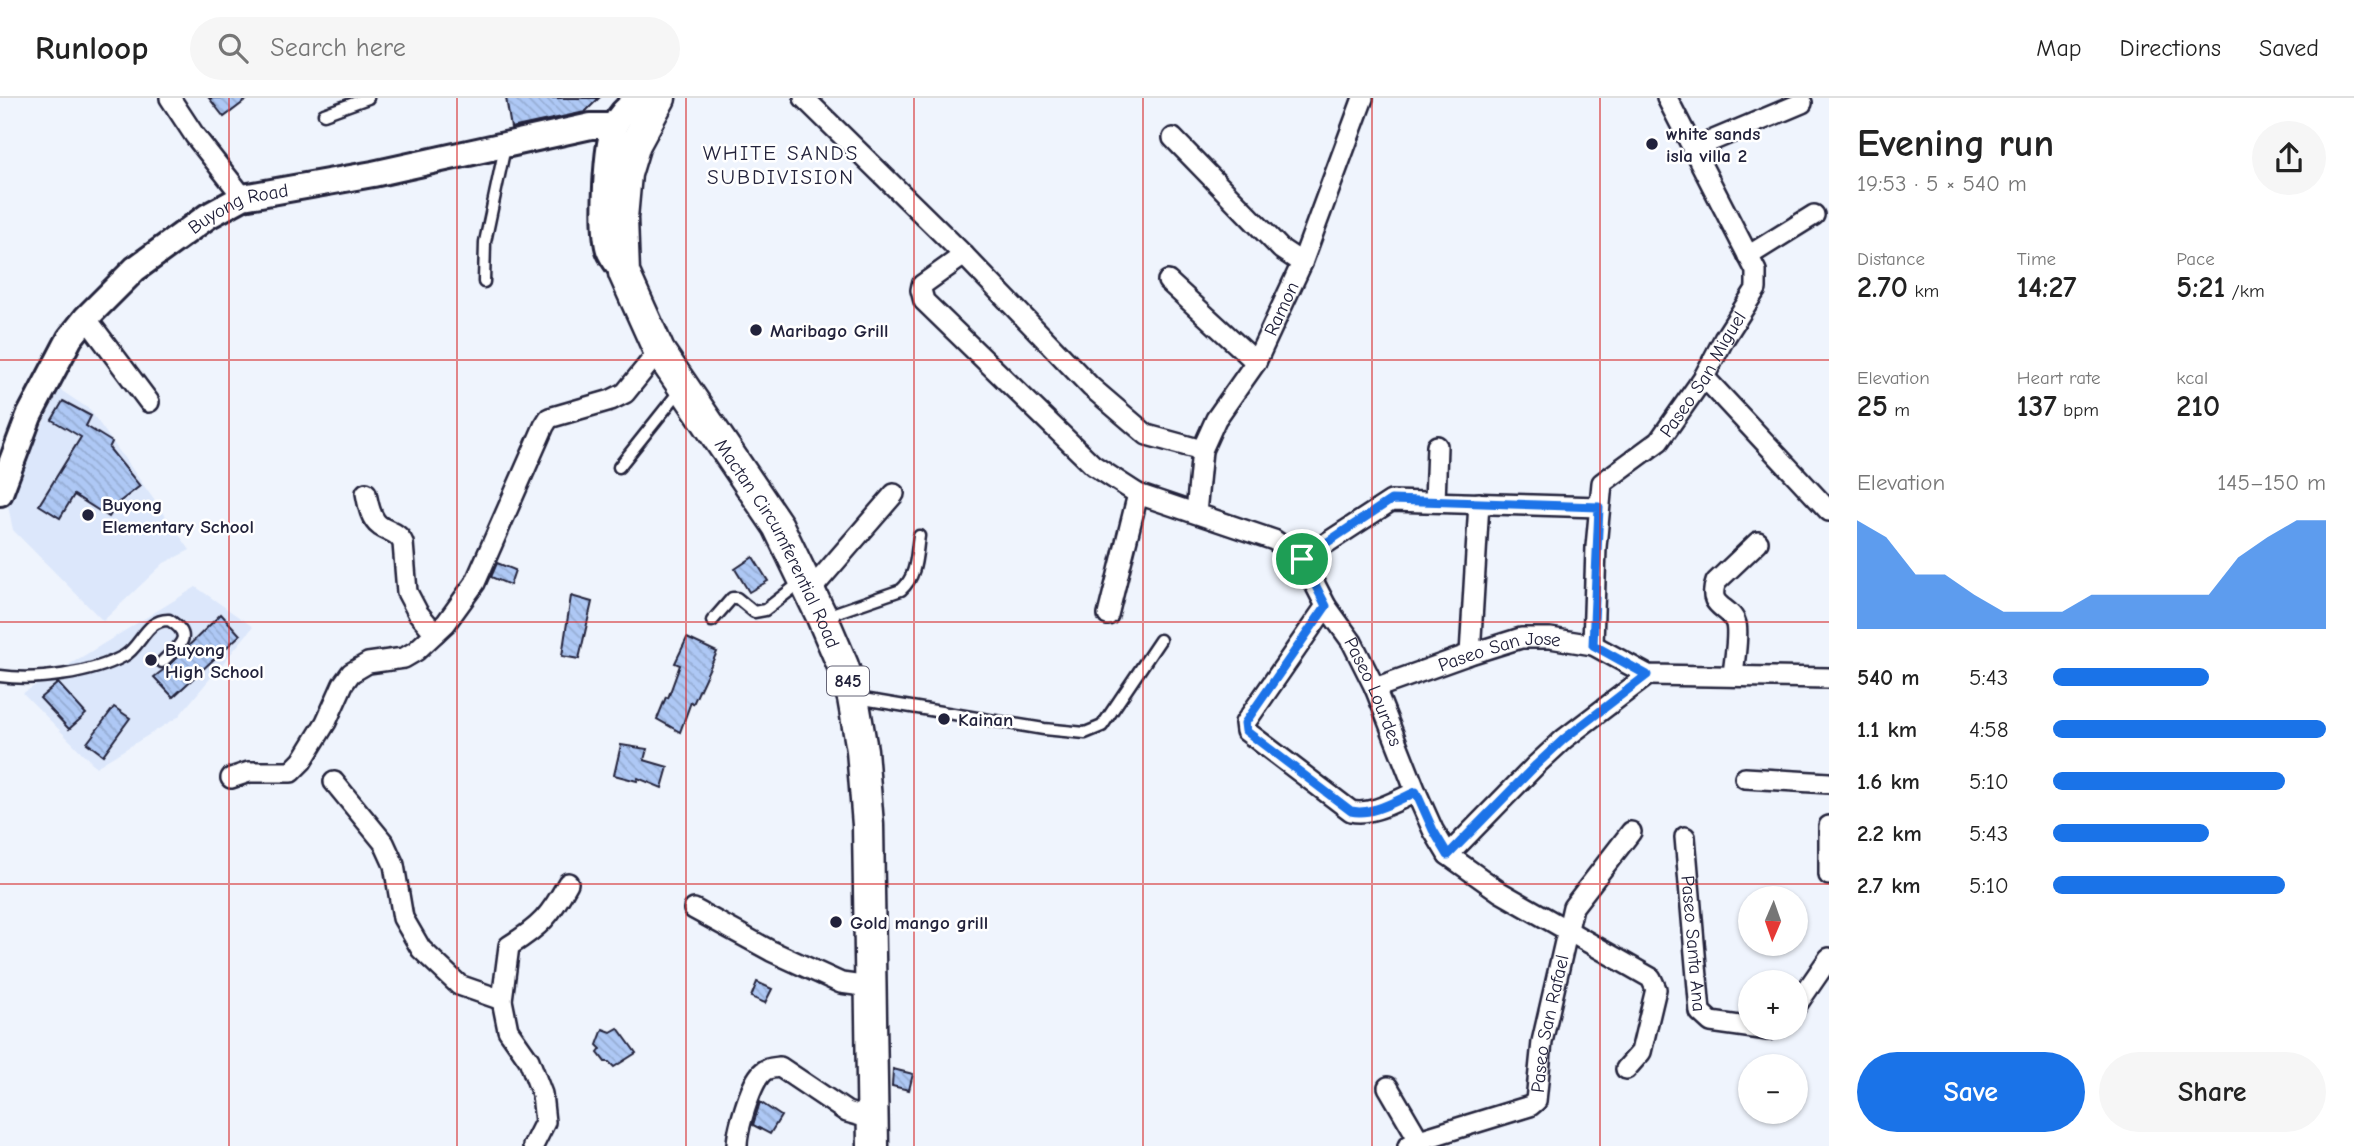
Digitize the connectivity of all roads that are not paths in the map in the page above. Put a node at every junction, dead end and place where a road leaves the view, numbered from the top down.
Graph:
1 (170, 98) edge
2 (368, 98) edge
3 (641, 98) edge
4 (660, 98) edge
5 (804, 98) edge
6 (1363, 98) edge
7 (1667, 98) edge
8 (1802, 103) dead end
9 (324, 114) dead end
10 (614, 126) junction
11 (1173, 138) dead end
12 (506, 144) junction
13 (1692, 149) junction
14 (243, 197) junction
15 (1814, 215) dead end
16 (964, 256) junction
17 (1748, 256) junction
18 (1302, 263) junction
19 (624, 273) junction
20 (1168, 281) dead end
21 (484, 282) dead end
22 (86, 318) junction
23 (659, 351) junction
24 (1256, 362) junction
25 (1704, 377) junction
26 (684, 386) junction
27 (149, 402) dead end
28 (1437, 446) dead end
29 (1202, 450) junction
30 (620, 467) dead end
31 (0, 493) edge
32 (366, 493) dead end
33 (894, 494) dead end
34 (1138, 494) junction
35 (1435, 502) junction
36 (1479, 503) junction
37 (1599, 507) junction
38 (1829, 511) edge
39 (1196, 513) junction
40 (919, 536) dead end
41 (1758, 542) dead end
42 (1302, 559) junction
43 (812, 596) junction
44 (1326, 606) junction
45 (1108, 615) dead end
46 (712, 621) dead end
47 (435, 633) junction
48 (1160, 640) dead end
49 (1593, 645) junction
50 (1469, 654) junction
51 (162, 662) dead end
52 (1647, 675) junction
53 (1733, 675) junction
54 (0, 676) edge
55 (1829, 678) edge
56 (1375, 688) junction
57 (853, 698) junction
58 (231, 778) dead end
59 (1745, 778) dead end
60 (334, 782) dead end
61 (1829, 783) edge
62 (1416, 792) junction
63 (1829, 826) edge
64 (1631, 832) dead end
65 (1685, 836) dead end
66 (1448, 855) junction
67 (1829, 876) edge
68 (568, 883) dead end
69 (694, 909) dead end
70 (1567, 929) junction
71 (1829, 958) edge
72 (870, 987) junction
73 (1808, 989) edge
74 (502, 1000) junction
75 (1738, 1026) edge
76 (1626, 1069) dead end
77 (1388, 1087) dead end
78 (872, 1132) edge
79 (1413, 1143) edge
80 (533, 1146) edge
81 (737, 1146) edge

1 - 14 street
2 - 9 lane
3 - 10 street
4 - 19 main road, Mactan Circumferential Road / 845
5 - 16 street
6 - 18 street, Ramon
7 - 13 street, Paseo San Miguel
8 - 13 street
10 - 12 street, Buyong Road
10 - 19 street
11 - 18 street
12 - 14 street, Buyong Road
12 - 21 lane
13 - 17 street, Paseo San Miguel
14 - 22 street, Buyong Road
15 - 17 street
16 - 29 street
16 - 34 street, Paseo Lourdes
17 - 25 street, Paseo San Miguel
18 - 24 street, Ramon
19 - 23 main road, Mactan Circumferential Road / 845
20 - 24 street
22 - 27 street
22 - 31 street, Buyong Road
23 - 26 main road, Mactan Circumferential Road / 845
23 - 47 street
24 - 29 street, Ramon
25 - 37 street, Paseo San Miguel
25 - 38 street
26 - 30 lane
26 - 43 main road, Mactan Circumferential Road / 845
28 - 35 street
29 - 39 street, Ramon
32 - 47 street
33 - 43 street
34 - 39 street, Paseo Lourdes
34 - 45 street
35 - 36 street
35 - 42 street
36 - 37 street
36 - 50 street
37 - 49 street, Paseo San Miguel
39 - 42 street, Paseo Lourdes
40 - 43 lane
41 - 53 street
42 - 44 street, Paseo Lourdes
43 - 46 lane
43 - 57 main road, Mactan Circumferential Road / 845
44 - 56 street, Paseo Lourdes
44 - 62 street
47 - 58 street
48 - 57 lane
49 - 50 street, Paseo San Jose
49 - 52 street, Paseo San Jose
50 - 56 street, Paseo San Jose
51 - 54 lane
52 - 53 street, Paseo San Jose
52 - 66 street
53 - 55 street, Paseo San Jose
56 - 62 street, Paseo Lourdes
57 - 72 main road, Mactan Circumferential Road / 845
59 - 61 street
60 - 74 street
62 - 66 street, Paseo Lourdes
63 - 67 street
64 - 70 street, Paseo San Rafael
65 - 75 street, Paseo Santa Ana
66 - 70 street, Paseo Lourdes
68 - 74 street
69 - 72 street
70 - 76 street, Paseo Lourdes
70 - 79 street, Paseo San Rafael
71 - 73 street
72 - 78 main road, Mactan Circumferential Road / 845
74 - 80 street
77 - 79 street
78 - 81 street

